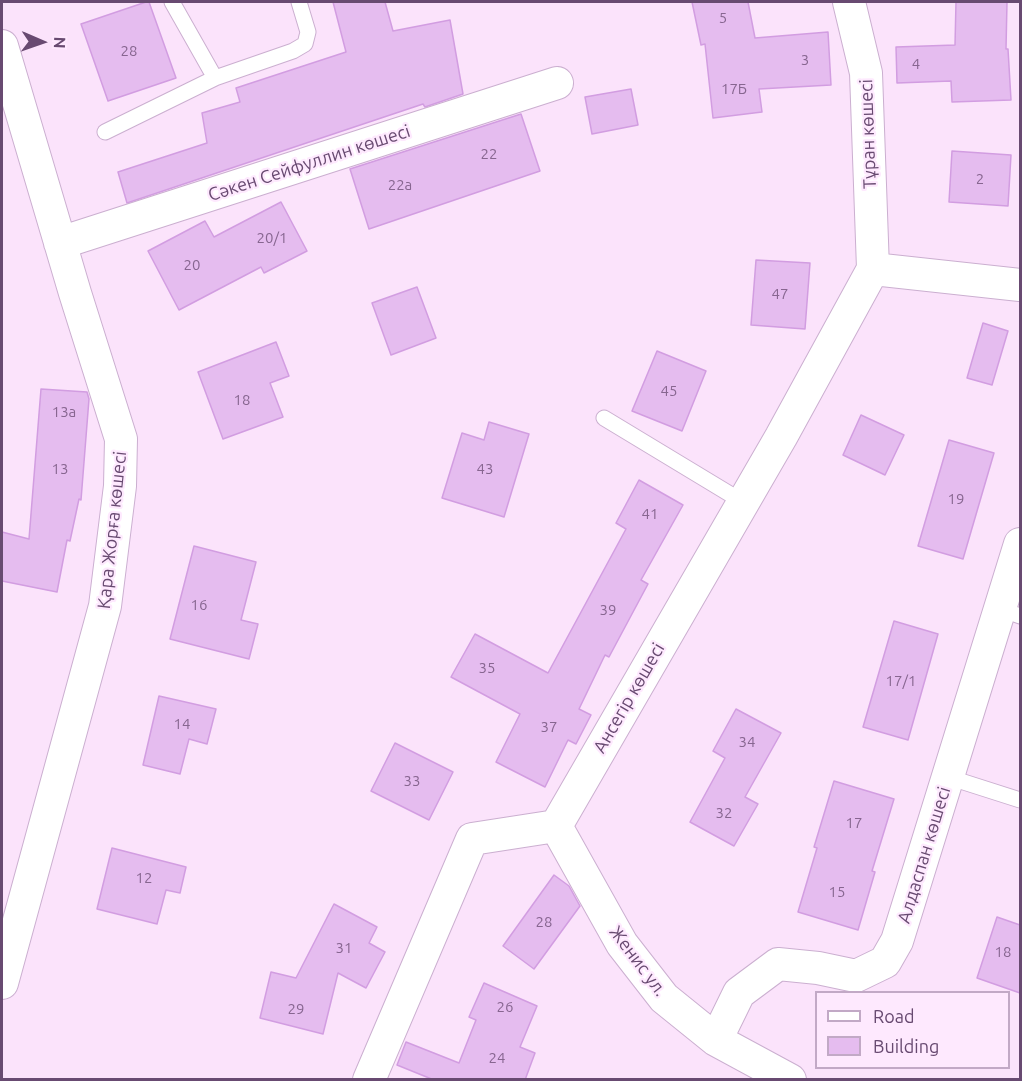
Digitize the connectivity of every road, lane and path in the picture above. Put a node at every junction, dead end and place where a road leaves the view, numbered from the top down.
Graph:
1 (171, 2) edge
2 (299, 2) edge
3 (849, 2) edge
4 (2, 46) edge
5 (215, 78) junction
6 (557, 83) dead end
7 (105, 132) dead end
8 (60, 243) junction
9 (873, 269) junction
10 (1020, 285) edge
11 (604, 418) dead end
12 (743, 502) junction
13 (1020, 544) edge
14 (1010, 613) edge
15 (948, 777) junction
16 (1020, 800) edge
17 (555, 826) junction
18 (7, 946) edge
19 (2, 983) edge
20 (716, 1040) junction
21 (369, 1080) edge
22 (790, 1080) edge

1 - 5 lane
2 - 5 lane
3 - 9 street, Тұран көшесі
4 - 8 street, Қара Жорға көшесі
5 - 7 lane
6 - 8 street, Сәкен Сейфуллин көшесі
8 - 18 street, Қара Жорға көшесі
9 - 10 street
9 - 12 street, Ансегір көшесі
11 - 12 lane
12 - 17 street, Ансегір көшесі
13 - 14 street, Алдаспан көшесі
14 - 15 street, Алдаспан көшесі
15 - 16 lane
15 - 20 street, Алдаспан көшесі
17 - 20 street, Женис ул.
17 - 21 street
18 - 19 street, Қара Жорға көшесі
20 - 22 street, Женис ул.

